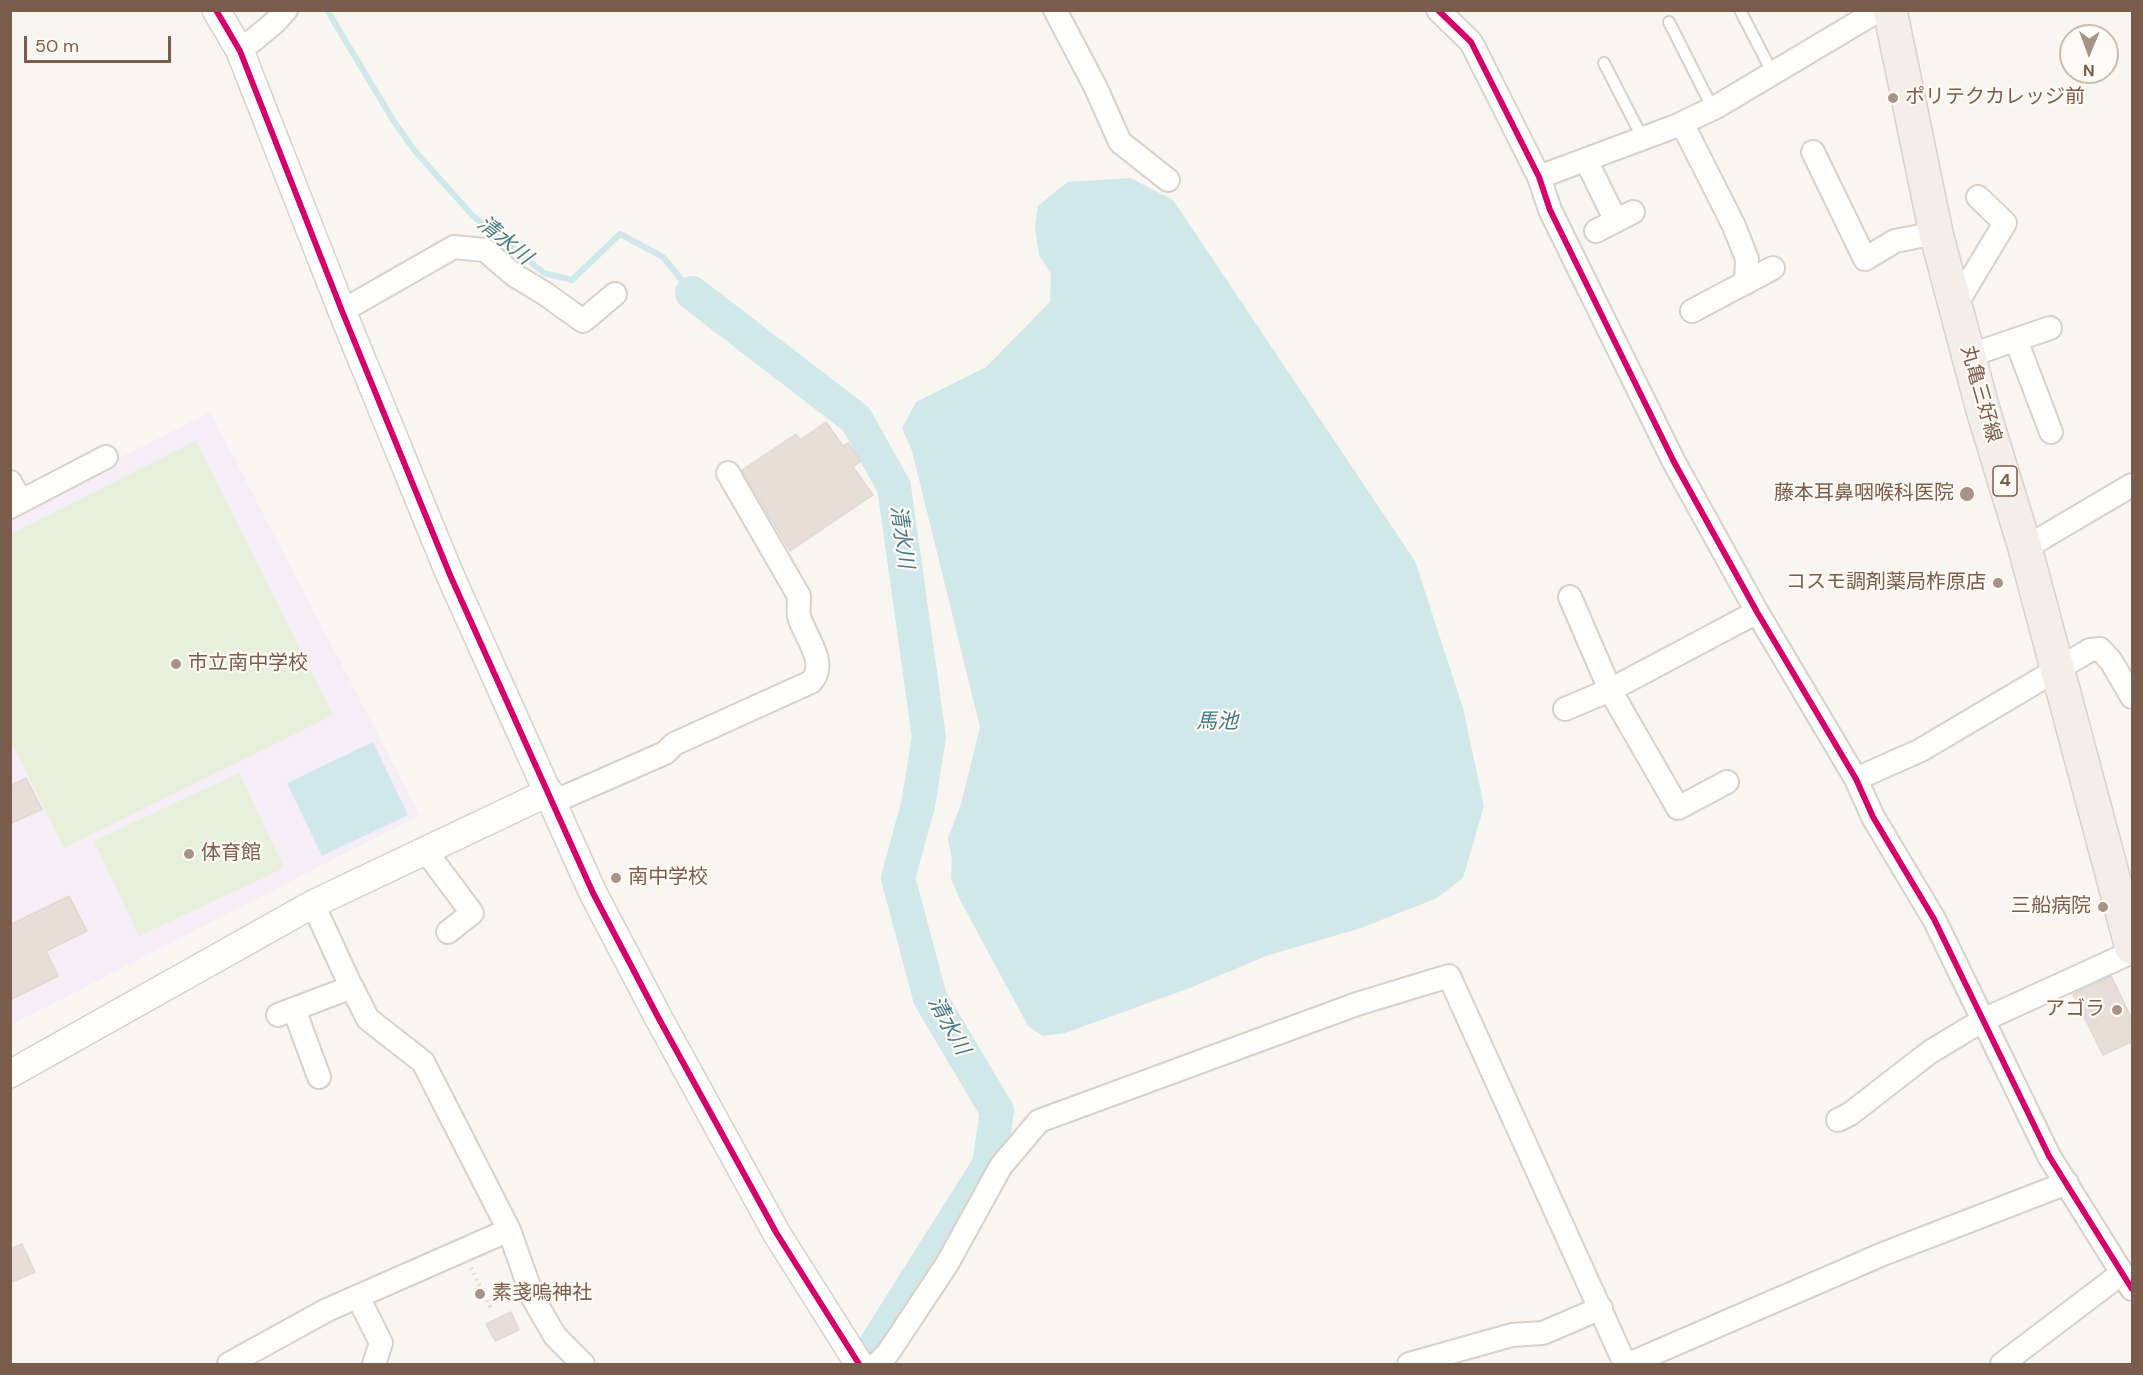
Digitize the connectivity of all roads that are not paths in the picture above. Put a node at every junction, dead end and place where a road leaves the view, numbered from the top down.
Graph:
1 (216, 10) edge
2 (286, 10) edge
3 (1055, 10) edge
4 (1438, 10) edge
5 (1740, 10) edge
6 (1879, 10) edge
7 (1890, 10) edge
8 (1669, 22) dead end
9 (240, 51) junction
10 (1604, 63) dead end
11 (1773, 74) junction
12 (1713, 109) junction
13 (1682, 123) junction
14 (1643, 139) junction
15 (1813, 152) dead end
16 (1586, 160) junction
17 (1539, 177) junction
18 (1168, 180) dead end
19 (1978, 197) dead end
20 (1615, 221) dead end
21 (1936, 233) junction
22 (1773, 268) dead end
23 (1746, 283) junction
24 (615, 294) dead end
25 (1955, 306) junction
26 (342, 311) junction
27 (1692, 311) dead end
28 (2050, 328) dead end
29 (2016, 340) junction
30 (1968, 356) junction
31 (2052, 432) dead end
32 (106, 458) dead end
33 (728, 472) dead end
34 (10, 482) edge
35 (2133, 485) edge
36 (16, 504) edge
37 (2025, 548) junction
38 (1570, 597) dead end
39 (1757, 612) junction
40 (2058, 669) junction
41 (1610, 690) junction
42 (2133, 697) edge
43 (1565, 709) dead end
44 (1856, 779) junction
45 (1727, 782) dead end
46 (551, 797) junction
47 (425, 850) junction
48 (313, 904) junction
49 (448, 932) dead end
50 (2133, 948) edge
51 (2133, 952) edge
52 (352, 987) junction
53 (1983, 1020) junction
54 (10, 1074) edge
55 (319, 1077) dead end
56 (1838, 1120) dead end
57 (2067, 1183) junction
58 (509, 1230) junction
59 (2127, 1281) edge
60 (358, 1297) junction
61 (1600, 1308) junction
62 (229, 1365) edge
63 (374, 1365) edge
64 (583, 1365) edge
65 (859, 1365) edge
66 (877, 1365) edge
67 (1409, 1365) edge
68 (1627, 1365) edge
69 (2002, 1365) edge

1 - 9 street
2 - 9 street
3 - 18 street
4 - 17 street
5 - 11 lane
6 - 11 street
7 - 21 main road, 丸亀三好線 / 4
8 - 12 lane
9 - 26 street
10 - 14 lane
11 - 12 street
12 - 13 street
13 - 14 street
13 - 23 street
14 - 16 street
15 - 21 street
16 - 17 street
16 - 20 street
17 - 39 street
19 - 25 street
21 - 25 main road, 丸亀三好線 / 4
22 - 23 street
23 - 27 street
24 - 26 street
25 - 30 main road, 丸亀三好線 / 4
26 - 46 street
28 - 29 street
29 - 30 street
29 - 31 street
30 - 37 main road, 丸亀三好線 / 4
32 - 36 street
33 - 46 street
34 - 36 street
35 - 37 street
37 - 40 main road, 丸亀三好線 / 4
38 - 41 street
39 - 41 street
39 - 44 street
40 - 42 street
40 - 44 street
40 - 50 main road, 丸亀三好線 / 4
41 - 43 street
41 - 45 street
44 - 53 street
46 - 47 street
46 - 65 street
47 - 48 street
47 - 49 street
48 - 52 street
48 - 54 street
51 - 53 street
52 - 55 street
52 - 58 street
53 - 56 street
53 - 57 street
57 - 59 street
57 - 68 street
58 - 60 street
58 - 64 street
59 - 69 street
60 - 62 street
60 - 63 street
61 - 66 street
61 - 67 street
61 - 68 street

